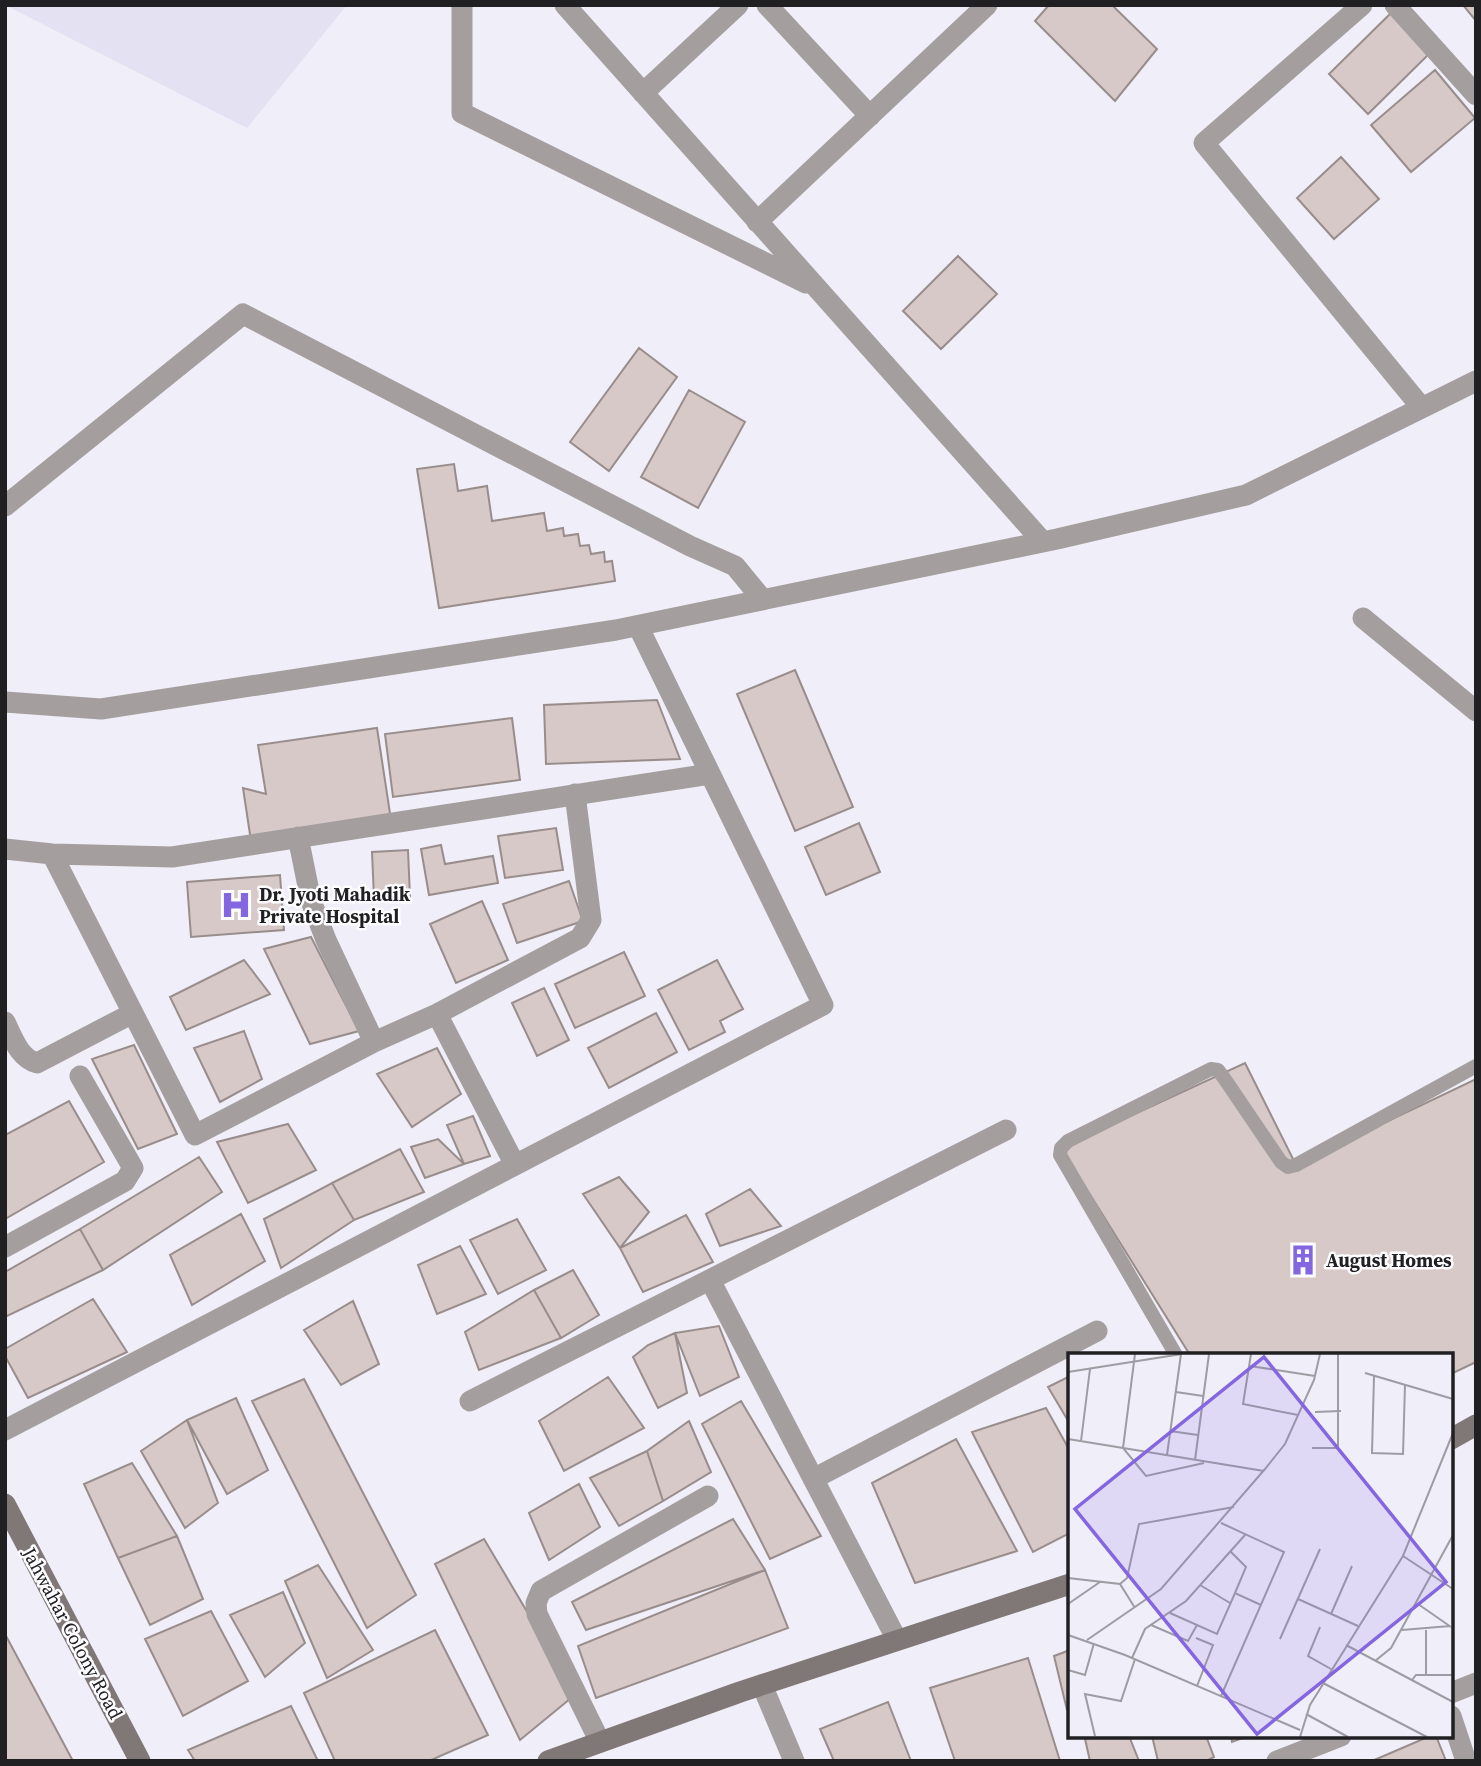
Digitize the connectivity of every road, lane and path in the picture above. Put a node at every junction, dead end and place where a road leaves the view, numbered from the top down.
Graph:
1 (462, 5) edge
2 (565, 5) edge
3 (738, 5) edge
4 (767, 5) edge
5 (987, 5) edge
6 (1362, 5) edge
7 (1395, 5) edge
8 (643, 93) junction
9 (1476, 95) edge
10 (870, 116) junction
11 (757, 222) junction
12 (817, 289) junction
13 (1476, 381) edge
14 (1422, 408) junction
15 (5, 506) edge
16 (1043, 542) junction
17 (763, 600) junction
18 (1363, 618) dead end
19 (638, 626) junction
20 (5, 702) edge
21 (1476, 711) edge
22 (710, 774) junction
23 (575, 794) junction
24 (298, 838) junction
25 (5, 849) edge
26 (52, 854) junction
27 (133, 1013) junction
28 (436, 1014) junction
29 (5, 1022) edge
30 (374, 1042) junction
31 (1476, 1066) edge
32 (79, 1076) dead end
33 (1006, 1130) dead end
34 (515, 1165) junction
35 (5, 1247) edge
36 (710, 1280) junction
37 (1097, 1331) dead end
38 (1175, 1353) edge
39 (470, 1401) dead end
40 (1476, 1426) edge
41 (5, 1430) edge
42 (1453, 1438) edge
43 (813, 1479) junction
44 (708, 1496) dead end
45 (5, 1504) edge
46 (1068, 1585) edge
47 (897, 1640) junction
48 (1476, 1683) edge
49 (762, 1685) junction
50 (1453, 1692) edge
51 (1453, 1722) edge
52 (1336, 1738) edge
53 (600, 1742) junction
54 (140, 1761) edge
55 (548, 1761) edge
56 (794, 1761) edge
57 (1277, 1761) edge
58 (1466, 1761) edge

1 - 12 street
2 - 8 street
3 - 8 street
4 - 10 street
5 - 10 street
6 - 14 street
7 - 9 street
8 - 11 street
10 - 11 street
11 - 12 street
12 - 16 street
13 - 14 street
14 - 16 street
15 - 17 street
16 - 17 street
17 - 19 street
18 - 21 street
19 - 20 street
19 - 22 street
22 - 23 street
22 - 34 street
23 - 24 street
23 - 28 street
24 - 26 street
24 - 30 street
25 - 26 street
26 - 27 street
27 - 29 street
27 - 30 street
28 - 30 street
28 - 34 street
31 - 38 lane
32 - 35 street
33 - 36 street
34 - 41 street
36 - 39 street
36 - 43 street
37 - 43 street
40 - 42 street
43 - 47 street
44 - 53 street
45 - 54 street, Jahwahar Colony Road
46 - 47 street
47 - 49 street
48 - 50 street
49 - 53 street
49 - 56 street
51 - 58 street
52 - 57 street
53 - 55 street

